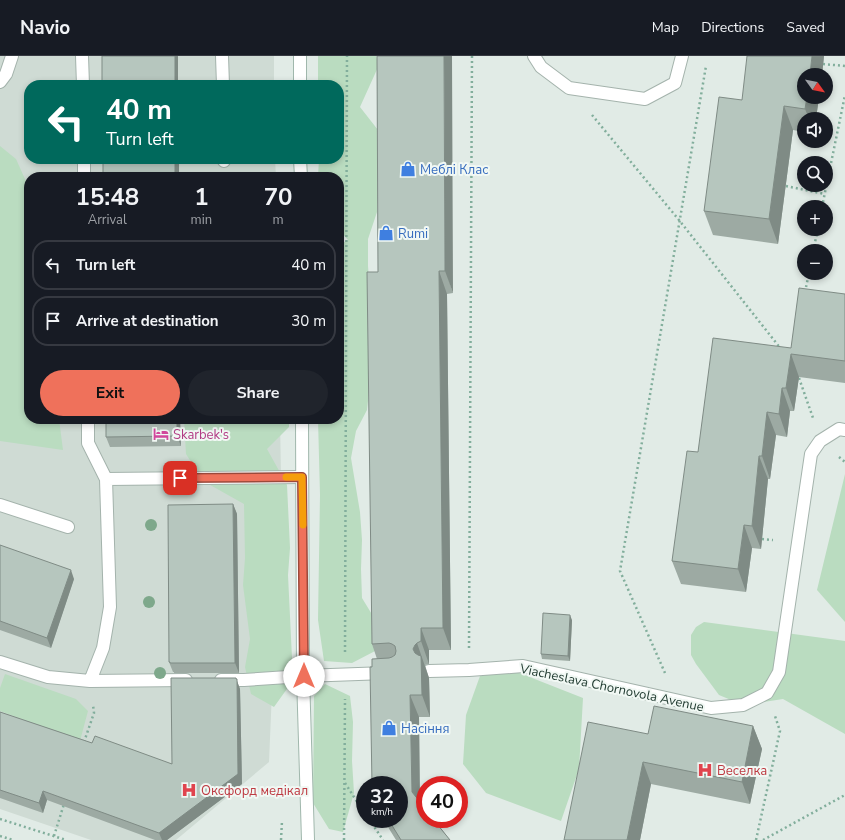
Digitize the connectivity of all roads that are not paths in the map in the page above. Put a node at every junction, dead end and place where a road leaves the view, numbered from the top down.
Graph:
1 (12, 56) edge
2 (82, 56) edge
3 (222, 56) edge
4 (300, 56) edge
5 (534, 56) edge
6 (682, 56) edge
7 (83, 80) edge
8 (223, 80) edge
9 (300, 80) edge
10 (0, 82) edge
11 (88, 424) edge
12 (302, 424) edge
13 (845, 430) edge
14 (302, 477) junction
15 (106, 479) junction
16 (0, 505) edge
17 (68, 528) dead end
18 (0, 662) edge
19 (429, 671) dead end
20 (398, 672) edge
21 (304, 676) junction
22 (198, 680) edge
23 (214, 680) edge
24 (90, 681) junction
25 (308, 840) edge

1 - 10 street
2 - 7 street
3 - 8 street
4 - 9 street
5 - 6 street
11 - 15 street
12 - 14 street
13 - 19 street, Viacheslava Chornovola Avenue
14 - 15 street
14 - 21 street
15 - 24 street
16 - 17 street
18 - 24 street
20 - 21 street
21 - 23 street
21 - 25 street
22 - 24 street

